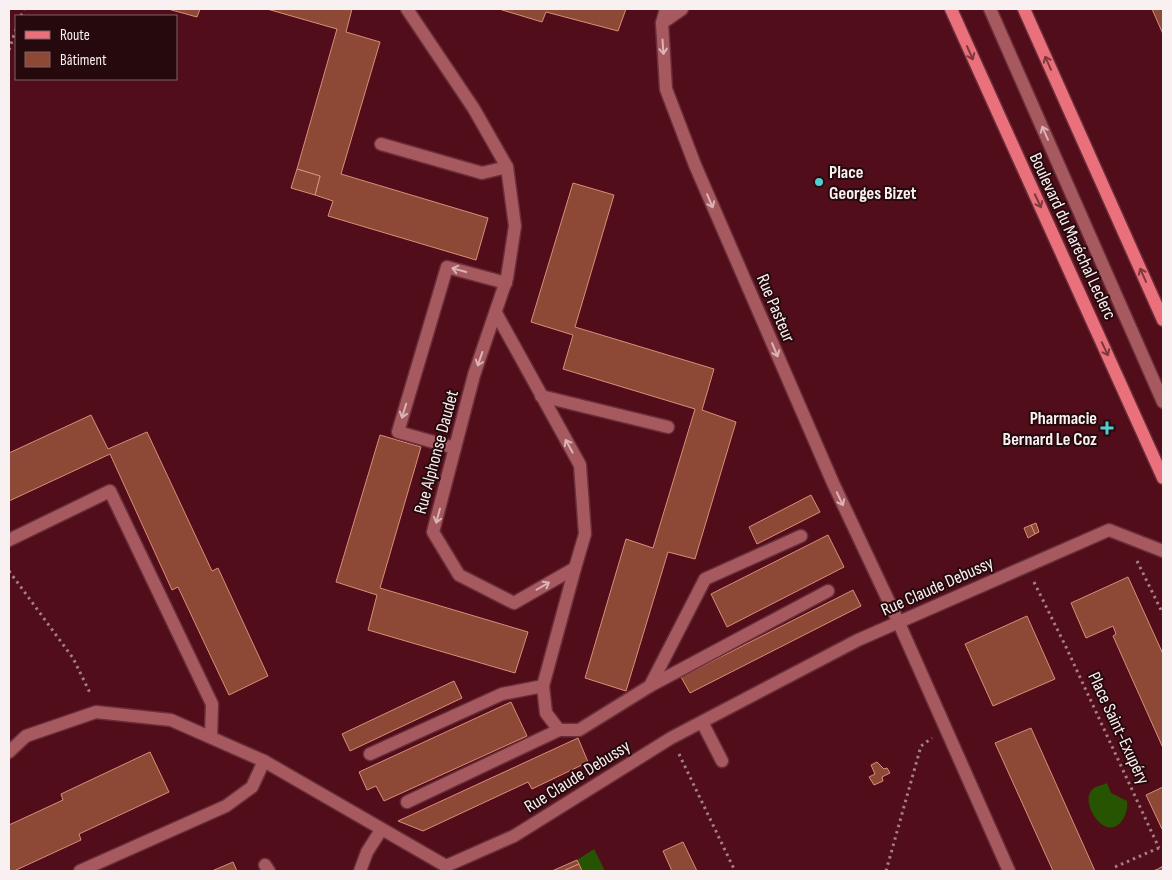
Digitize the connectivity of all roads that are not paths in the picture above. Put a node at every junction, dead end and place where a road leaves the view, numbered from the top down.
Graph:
1 (407, 9) edge
2 (666, 9) edge
3 (682, 9) edge
4 (951, 9) edge
5 (990, 9) edge
6 (1024, 9) edge
7 (662, 23) junction
8 (381, 144) dead end
9 (507, 167) junction
10 (506, 283) junction
11 (496, 313) junction
12 (1163, 320) edge
13 (542, 396) junction
14 (1163, 402) edge
15 (668, 427) dead end
16 (455, 448) junction
17 (1163, 478) edge
18 (801, 536) dead end
19 (9, 540) edge
20 (1163, 552) edge
21 (575, 568) junction
22 (828, 591) dead end
23 (898, 621) junction
24 (543, 686) junction
25 (650, 686) junction
26 (702, 722) junction
27 (558, 730) junction
28 (211, 737) junction
29 (9, 752) edge
30 (370, 754) dead end
31 (264, 761) junction
32 (722, 761) dead end
33 (407, 802) dead end
34 (381, 830) junction
35 (80, 871) edge
36 (360, 871) edge
37 (1009, 871) edge

1 - 9 street, Rue Alphonse Daudet
2 - 7 street, Rue Pasteur
3 - 7 street
4 -> 17 main road, Boulevard du Maréchal Leclerc
14 -> 5 street
12 -> 6 main road
7 -> 23 street, Rue Pasteur
8 - 9 street
9 - 10 street, Rue Alphonse Daudet
10 - 11 street, Rue Alphonse Daudet
10 -> 16 street
11 - 13 street
11 -> 16 street, Rue Alphonse Daudet
13 - 15 street
21 -> 13 street
16 -> 21 street, Rue Alphonse Daudet
18 - 25 street
19 - 28 street
20 - 23 street, Rue Claude Debussy
21 - 24 street
22 - 25 street
23 - 26 street, Rue Claude Debussy
23 - 37 street, Rue Pasteur
24 - 27 street
24 - 30 street
25 - 27 street
26 - 32 street
26 - 34 street, Rue Claude Debussy
27 - 33 street
28 - 29 street, Rue Claude Debussy
28 - 31 street, Rue Claude Debussy
31 - 34 street, Rue Claude Debussy
31 - 35 street
34 - 36 street

